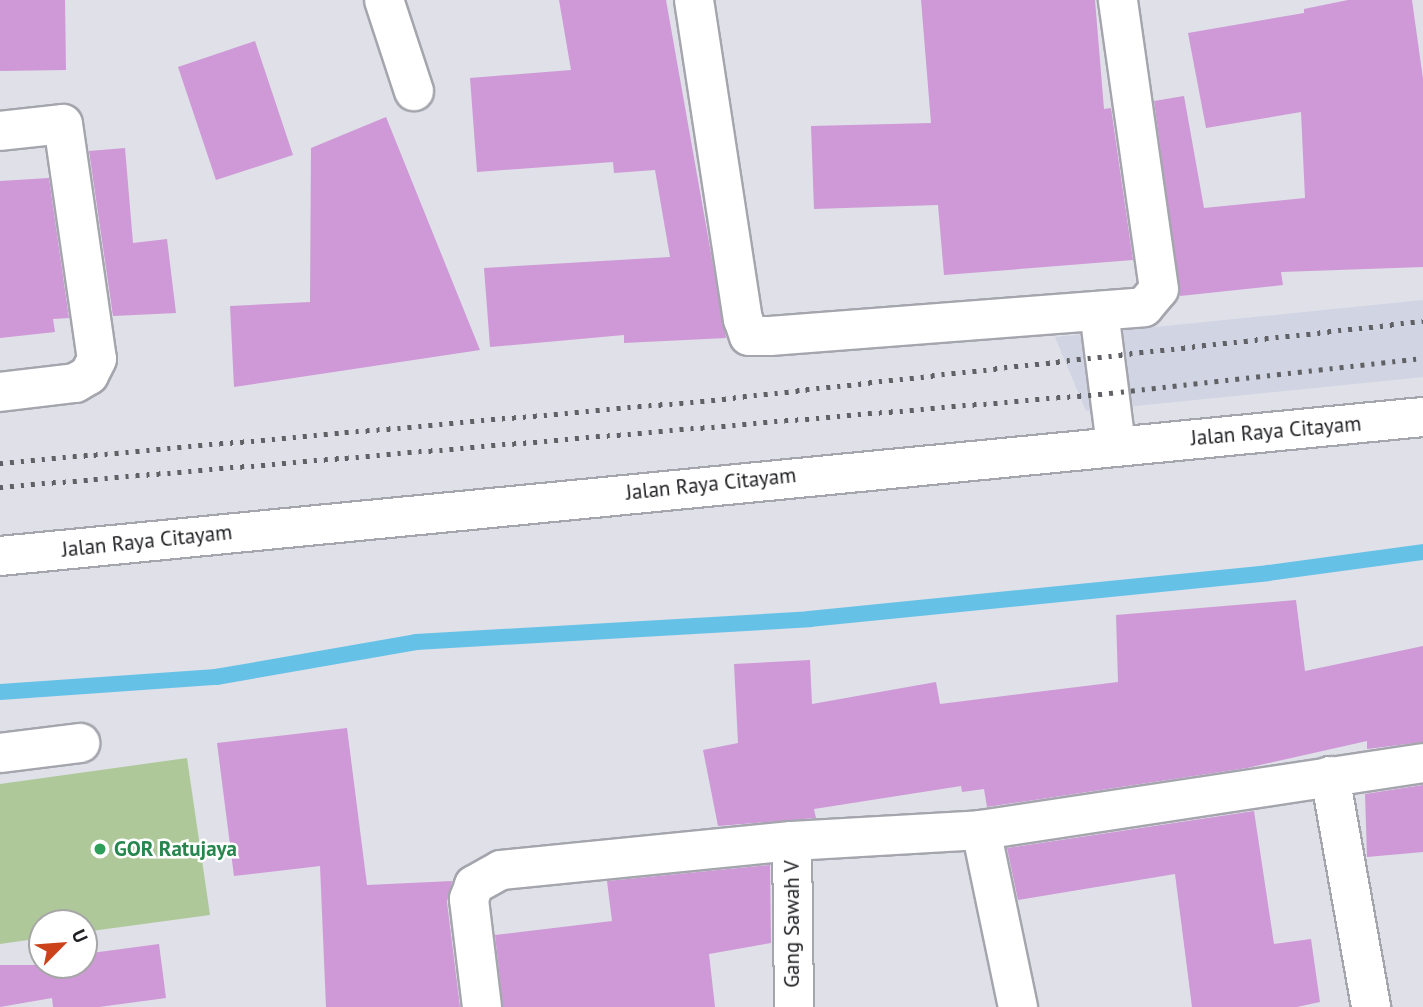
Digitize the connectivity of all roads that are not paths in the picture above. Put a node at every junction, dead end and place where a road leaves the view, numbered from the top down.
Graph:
1 (384, 0) edge
2 (694, 0) edge
3 (1118, 0) edge
4 (414, 91) dead end
5 (0, 131) edge
6 (1099, 311) junction
7 (0, 392) edge
8 (1423, 417) edge
9 (1115, 445) junction
10 (0, 556) edge
11 (80, 743) dead end
12 (0, 753) edge
13 (1423, 763) edge
14 (1330, 776) junction
15 (981, 830) junction
16 (792, 841) junction
17 (482, 1007) edge
18 (794, 1007) edge
19 (1018, 1007) edge
20 (1371, 1007) edge

1 - 4 street
2 - 6 street
3 - 6 street
5 - 7 street
6 - 9 street
8 - 9 street, Jalan Raya Citayam
9 - 10 street, Jalan Raya Citayam
11 - 12 street
13 - 14 street
14 - 15 street
14 - 20 street
15 - 16 street
15 - 19 street
16 - 17 street
16 - 18 street, Gang Sawah V

